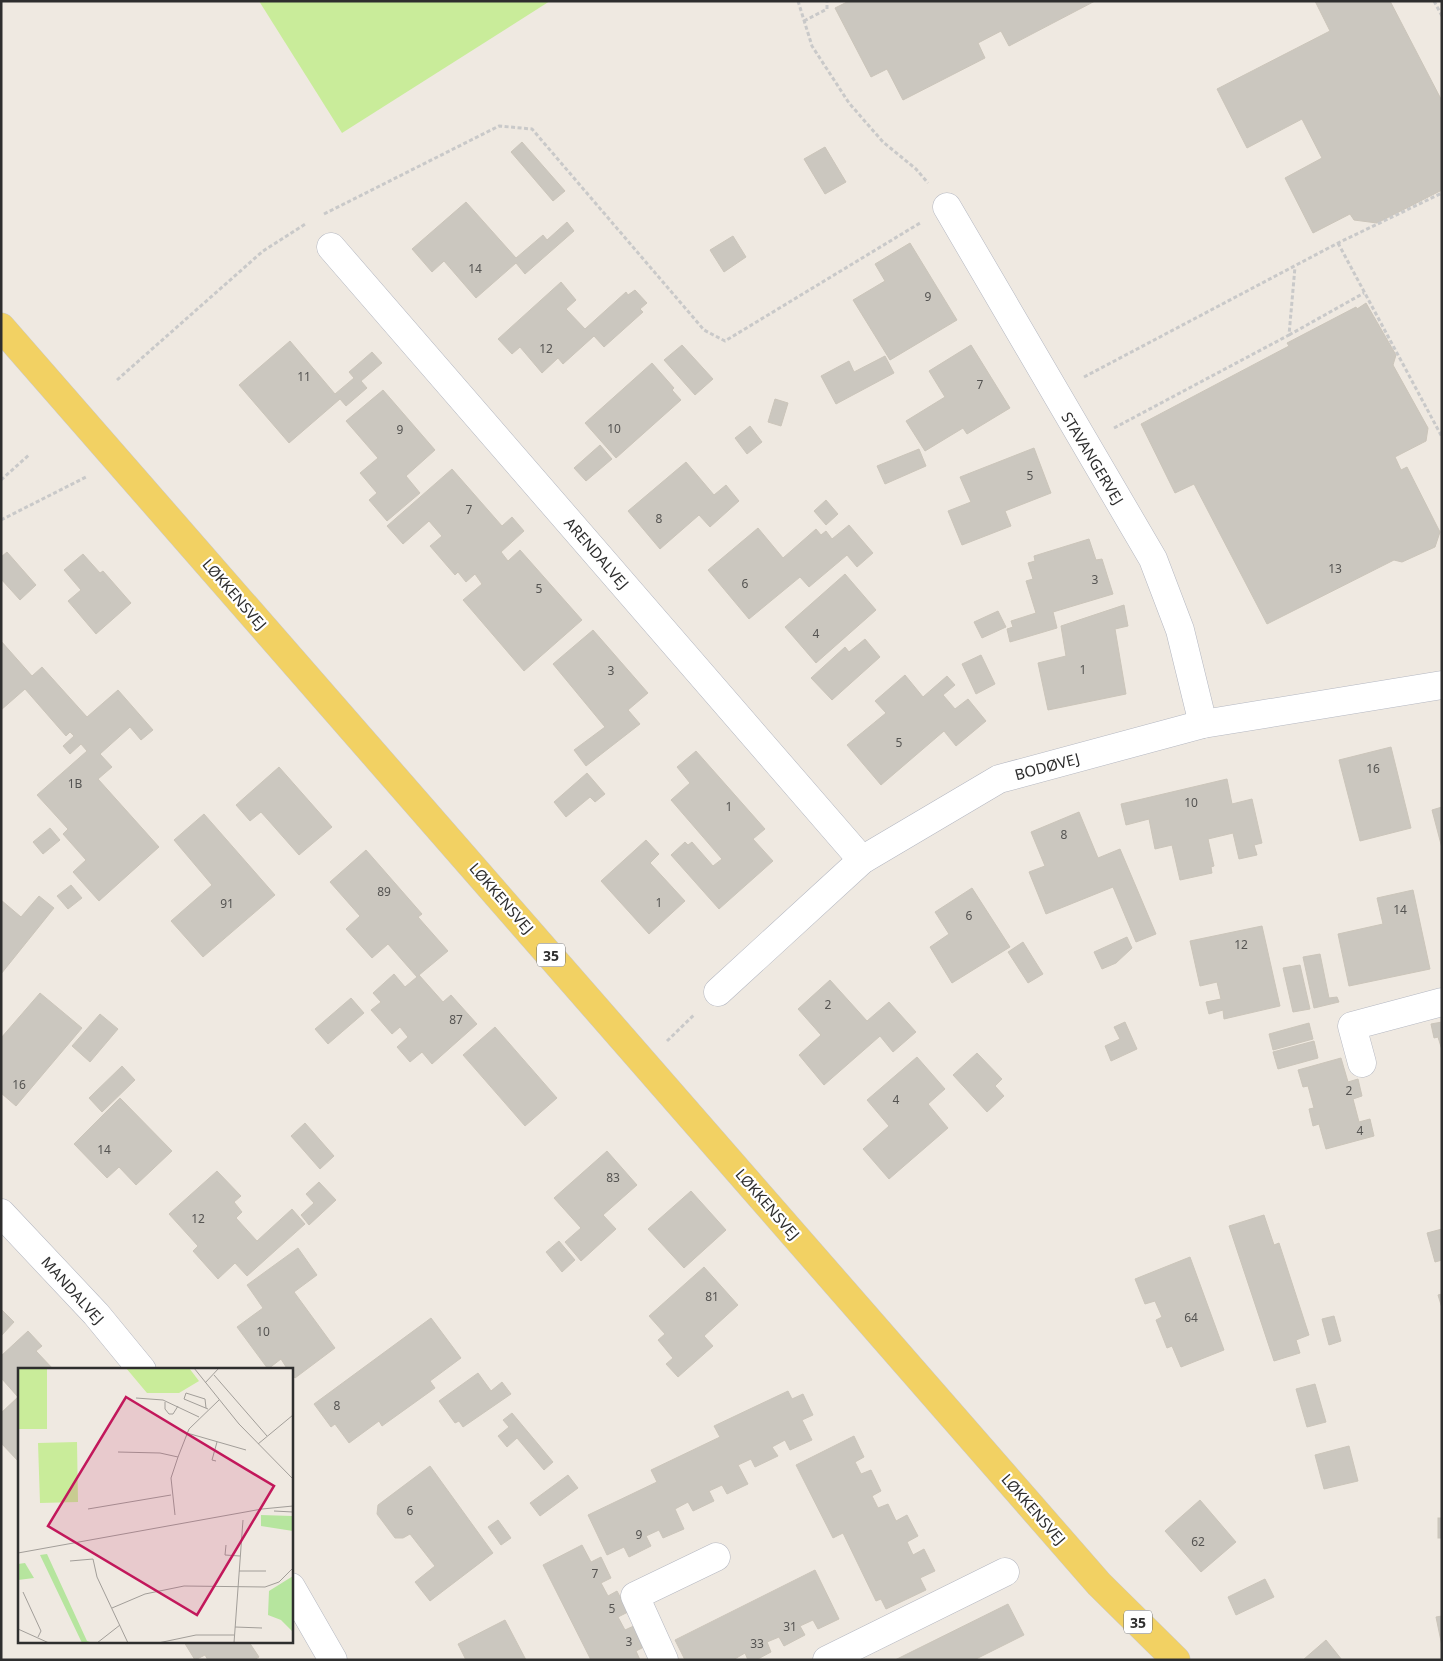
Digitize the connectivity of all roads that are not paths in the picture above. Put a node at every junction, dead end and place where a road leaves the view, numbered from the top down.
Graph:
1 (947, 207) road end
2 (331, 247) dead end
3 (1, 327) edge
4 (1442, 685) edge
5 (1203, 724) junction
6 (862, 860) junction
7 (718, 992) road end
8 (1442, 1002) edge
9 (1362, 1063) dead end
10 (1, 1213) edge
11 (140, 1368) edge
12 (716, 1557) dead end
13 (1005, 1572) dead end
14 (1100, 1584) junction
15 (292, 1589) edge
16 (333, 1660) edge
17 (664, 1660) edge
18 (827, 1660) edge
19 (1155, 1660) edge
20 (1176, 1660) edge

1 - 5 street, STAVANGERVEJ
2 - 6 street, ARENDALVEJ
3 - 14 main road, LØKKENSVEJ / 35
4 - 5 street, BODØVEJ
5 - 6 street, BODØVEJ
6 - 7 street, BODØVEJ
8 - 9 street
10 - 11 street, MANDALVEJ
12 - 17 street
13 - 18 street
14 - 19 main road, LØKKENSVEJ / 35
14 - 20 main road, LØKKENSVEJ / 35
15 - 16 street

